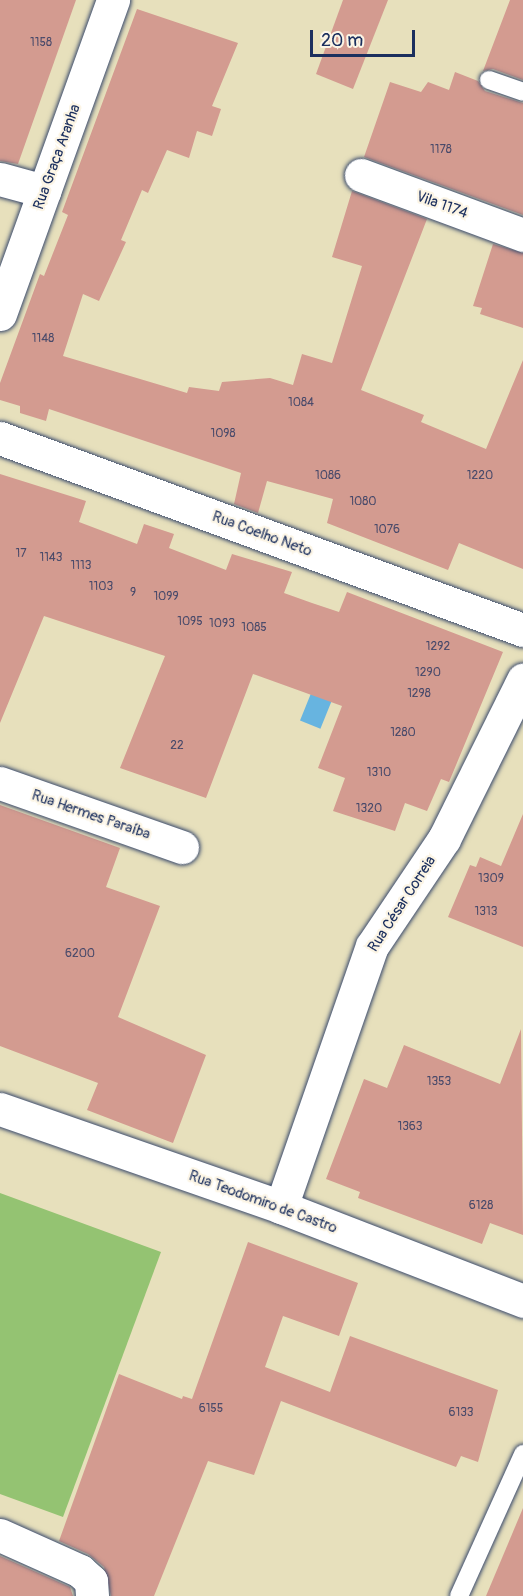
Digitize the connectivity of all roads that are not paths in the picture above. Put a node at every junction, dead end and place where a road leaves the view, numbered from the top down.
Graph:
1 (113, 0) edge
2 (489, 80) dead end
3 (523, 92) edge
4 (361, 175) dead end
5 (0, 179) edge
6 (44, 191) junction
7 (523, 235) edge
8 (0, 314) edge
9 (0, 438) edge
10 (523, 630) edge
11 (523, 680) edge
12 (0, 783) edge
13 (182, 847) dead end
14 (0, 1109) edge
15 (281, 1207) junction
16 (523, 1301) edge
17 (523, 1454) edge
18 (0, 1535) edge
19 (92, 1596) edge
20 (459, 1596) edge

1 - 6 street, Rua Graça Aranha
2 - 3 lane
4 - 7 street, Vila 1174
5 - 6 street
6 - 8 street, Rua Graça Aranha
9 - 10 street, Rua Coelho Neto
11 - 15 street, Rua César Correia
12 - 13 street, Rua Hermes Paraíba
14 - 15 street, Rua Teodomiro de Castro
15 - 16 street, Rua Teodomiro de Castro
17 - 20 lane
18 - 19 street

